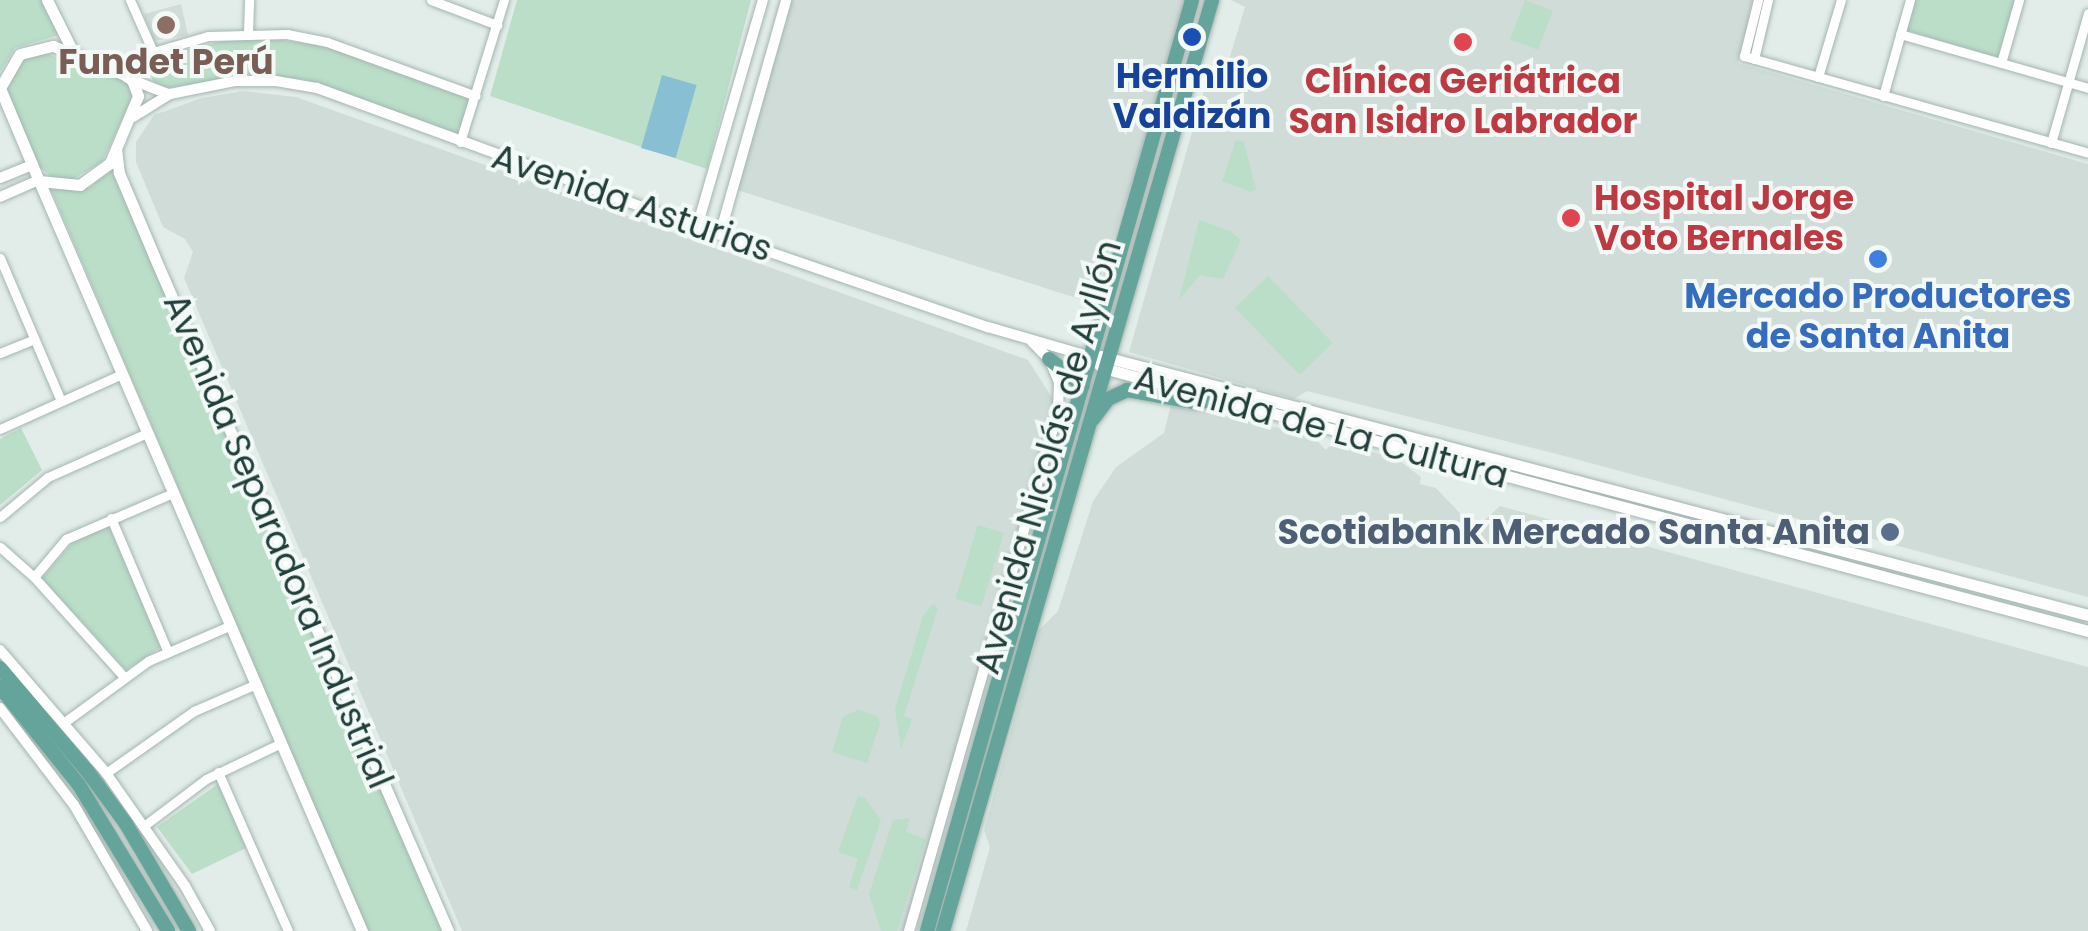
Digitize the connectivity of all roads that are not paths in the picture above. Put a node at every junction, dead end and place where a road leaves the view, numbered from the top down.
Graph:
1 (46, 0) edge
2 (130, 0) edge
3 (249, 0) edge
4 (434, 0) edge
5 (504, 0) edge
6 (762, 0) edge
7 (786, 0) edge
8 (1192, 0) edge
9 (1212, 0) edge
10 (1758, 0) edge
11 (1768, 0) edge
12 (1841, 0) edge
13 (1910, 0) edge
14 (2019, 0) edge
15 (2088, 13) edge
16 (1759, 16) junction
17 (497, 25) junction
18 (248, 32) junction
19 (1900, 34) junction
20 (153, 52) junction
21 (76, 56) junction
22 (2000, 63) junction
23 (113, 70) junction
24 (1818, 78) junction
25 (132, 80) junction
26 (2068, 82) junction
27 (2088, 88) edge
28 (170, 94) junction
29 (476, 96) junction
30 (1882, 96) junction
31 (2, 101) edge
32 (133, 117) junction
33 (460, 142) junction
34 (2050, 143) junction
35 (116, 150) junction
36 (2088, 154) edge
37 (32, 165) junction
38 (0, 178) edge
39 (39, 180) junction
40 (0, 197) edge
41 (697, 227) junction
42 (720, 234) junction
43 (0, 258) edge
44 (34, 339) junction
45 (1031, 342) junction
46 (0, 353) edge
47 (1049, 360) junction
48 (1100, 360) junction
49 (122, 374) junction
50 (1082, 386) junction
51 (60, 399) junction
52 (1223, 400) junction
53 (0, 428) edge
54 (1084, 432) junction
55 (147, 434) junction
56 (1415, 446) junction
57 (173, 493) junction
58 (0, 517) edge
59 (112, 518) junction
60 (0, 547) edge
61 (34, 577) junction
62 (2088, 614) edge
63 (231, 625) junction
64 (2088, 631) edge
65 (0, 650) edge
66 (168, 652) junction
67 (0, 668) edge
68 (124, 677) junction
69 (256, 684) junction
70 (0, 687) edge
71 (0, 708) edge
72 (66, 721) junction
73 (281, 743) junction
74 (218, 772) junction
75 (106, 773) junction
76 (145, 825) junction
77 (148, 931) edge
78 (168, 931) edge
79 (189, 931) edge
80 (210, 931) edge
81 (288, 931) edge
82 (362, 931) edge
83 (448, 931) edge
84 (910, 931) edge
85 (927, 931) edge
86 (943, 931) edge

1 - 21 main road
2 - 20 street
3 - 18 street
4 - 17 street
5 - 17 street
6 - 41 street
7 - 42 street
8 - 48 main road, Avenida Nicolás de Ayllón
9 - 48 main road, Avenida Nicolás de Ayllón
10 - 16 street
11 - 16 street
12 - 24 street
13 - 19 street
14 - 22 street
15 - 26 street
16 - 24 street
17 - 29 street
18 - 20 street, Avenida Asturias
18 - 29 street, Avenida Asturias
19 - 22 street
19 - 30 street
20 - 23 street, Avenida Asturias
21 - 23 main road
21 - 31 main road
22 - 26 street
23 - 25 main road
24 - 30 street
25 - 28 street
25 - 32 main road
26 - 27 street
26 - 34 street
28 - 32 street, Avenida Asturias
28 - 33 street, Avenida Asturias
29 - 33 street
30 - 34 street
31 - 37 main road
32 - 35 main road
33 - 41 street, Avenida Asturias
34 - 36 street
35 - 39 main road
35 - 83 main road, Avenida Separadora Industrial
37 - 38 street
37 - 39 main road
39 - 40 street
39 - 49 main road
41 - 42 street, Avenida Asturias
42 - 45 street, Avenida Asturias
43 - 44 street
44 - 46 street
44 - 51 street
45 - 47 street
45 - 48 street, Avenida Asturias
47 - 50 main road
47 - 84 street, Avenida Nicolás de Ayllón
48 - 50 main road, Avenida Nicolás de Ayllón
48 - 52 main road, Avenida de La Cultura
48 - 54 main road, Avenida Nicolás de Ayllón
48 - 56 main road, Avenida de La Cultura
49 - 51 street
49 - 55 main road
50 - 85 main road, Avenida Nicolás de Ayllón
51 - 53 street
52 - 54 main road
52 - 56 main road, Avenida de La Cultura
54 - 86 main road, Avenida Nicolás de Ayllón
55 - 57 main road
55 - 58 street
56 - 62 main road, Avenida de La Cultura
56 - 64 main road, Avenida de La Cultura
57 - 59 street
57 - 63 main road
59 - 61 street
59 - 66 street
60 - 61 street
61 - 68 street
63 - 66 street
63 - 69 main road
65 - 72 street
66 - 68 street
67 - 79 main road
68 - 72 street
69 - 73 main road
69 - 75 street
70 - 78 main road
71 - 77 street
72 - 75 street
73 - 74 street
73 - 82 main road
74 - 76 street
74 - 81 street
75 - 76 street
76 - 80 street

